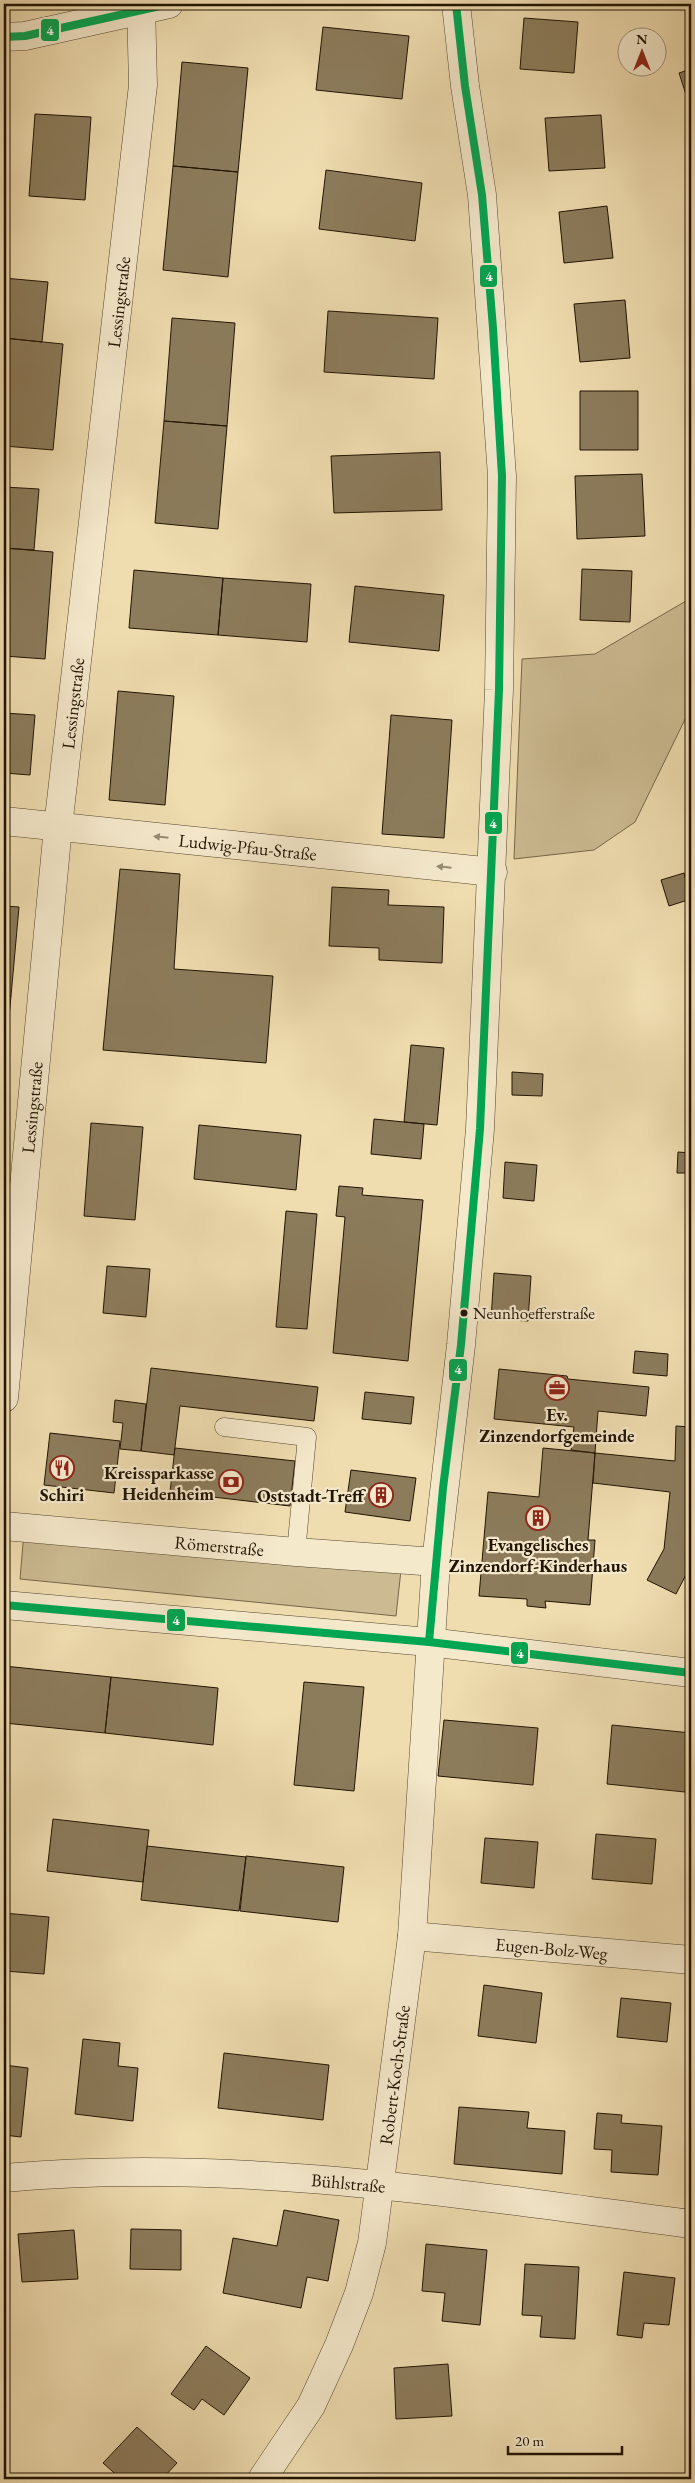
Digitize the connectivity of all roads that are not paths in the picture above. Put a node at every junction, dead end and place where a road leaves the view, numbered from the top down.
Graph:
1 (169, 4) edge
2 (456, 4) edge
3 (141, 7) edge
4 (4, 37) edge
5 (4, 821) edge
6 (58, 827) junction
7 (493, 872) junction
8 (4, 1398) edge
9 (224, 1428) dead end
10 (4, 1526) edge
11 (296, 1552) junction
12 (436, 1562) junction
13 (4, 1605) edge
14 (429, 1642) junction
15 (691, 1673) edge
16 (412, 1936) junction
17 (691, 1960) edge
18 (4, 2178) edge
19 (379, 2184) junction
20 (691, 2224) edge
21 (262, 2479) edge

1 - 3 street
2 - 7 street
3 - 4 street
3 - 6 street, Lessingstraße
5 - 6 street, Ludwig-Pfau-Straße
7 -> 6 street, Ludwig-Pfau-Straße
6 - 8 street, Lessingstraße
7 - 12 street
9 - 11 lane
10 - 11 street, Römerstraße
11 - 12 street, Römerstraße
12 - 14 street
13 - 14 street
14 - 15 street
14 - 16 street, Robert-Koch-Straße
16 - 17 street, Eugen-Bolz-Weg
16 - 19 street, Robert-Koch-Straße
18 - 19 street, Bühlstraße
19 - 20 street, Bühlstraße
19 - 21 street, Robert-Koch-Straße

